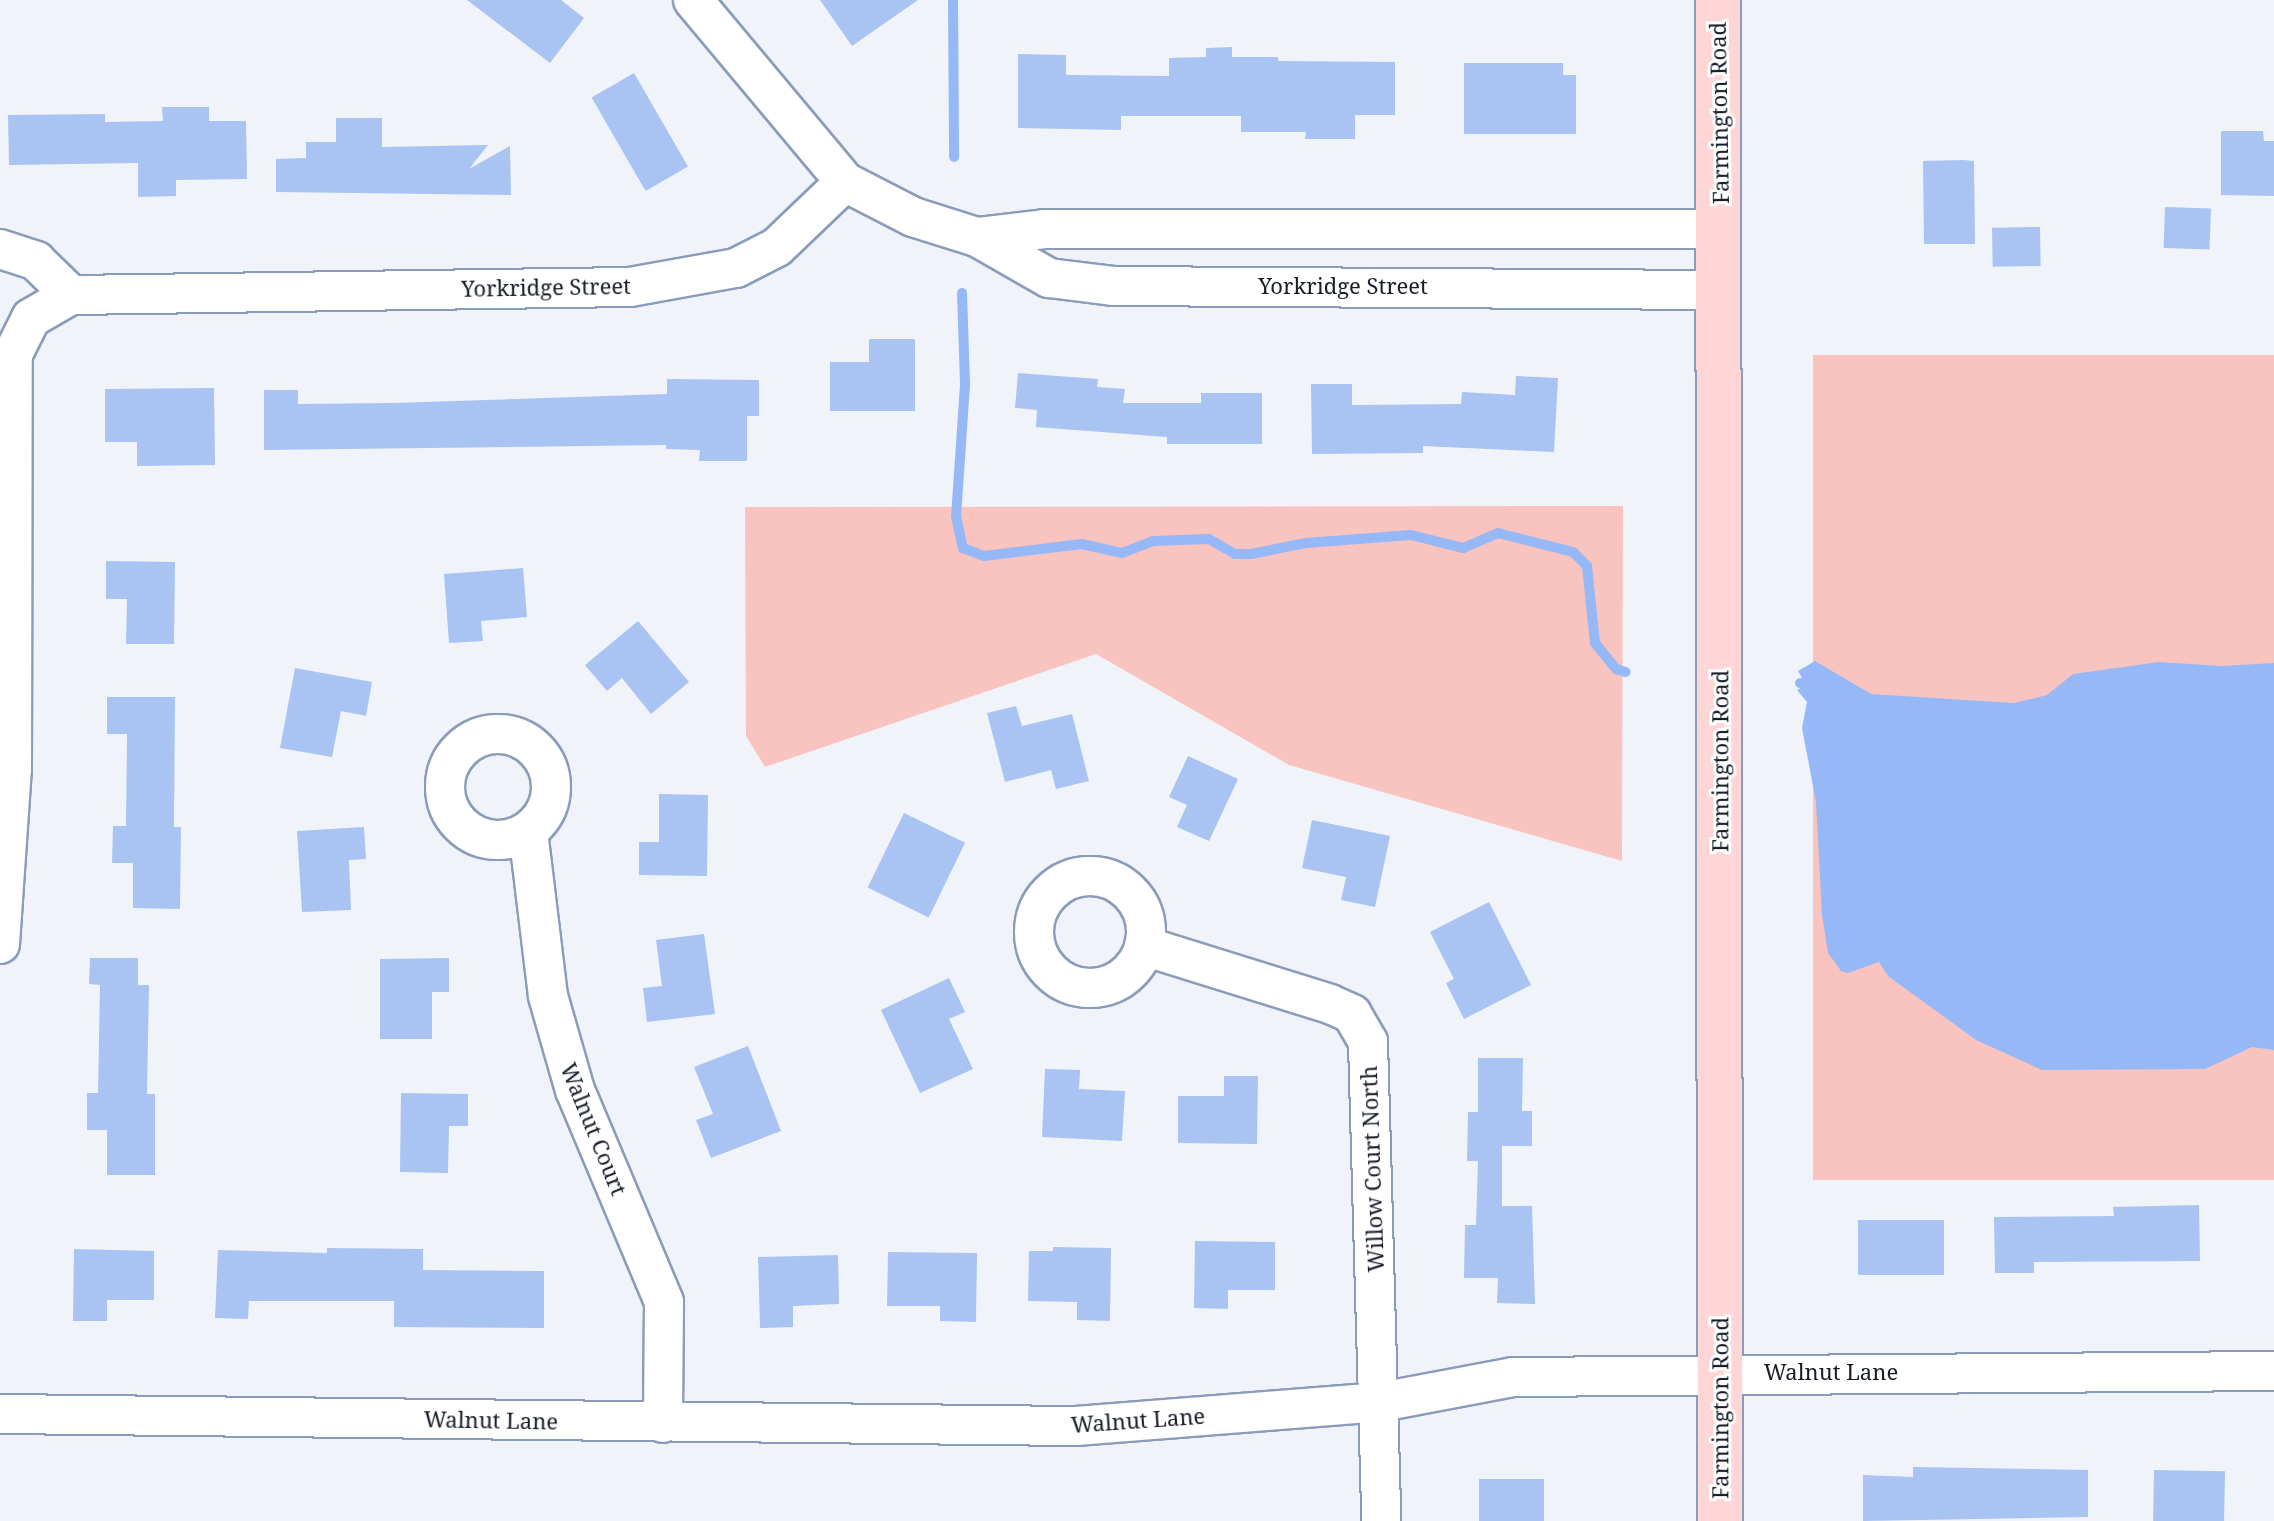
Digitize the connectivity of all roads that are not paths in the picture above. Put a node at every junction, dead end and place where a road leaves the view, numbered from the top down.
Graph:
1 (693, 0) edge
2 (1718, 0) edge
3 (845, 182) junction
4 (1291, 229) junction
5 (1721, 229) junction
6 (977, 237) junction
7 (0, 249) edge
8 (1290, 285) junction
9 (1720, 290) junction
10 (71, 295) junction
11 (7, 350) edge
12 (6, 769) edge
13 (528, 831) dead end
14 (0, 944) edge
15 (1144, 946) dead end
16 (2274, 1371) edge
17 (1720, 1373) junction
18 (1381, 1402) junction
19 (0, 1414) edge
20 (663, 1423) junction
21 (1381, 1521) edge
22 (1720, 1521) edge

1 - 3 street
2 - 5 street, Farmington Road
3 - 6 street, Yorkridge Street
3 - 10 street, Yorkridge Street
4 - 5 street, Yorkridge Street
4 - 6 street, Yorkridge Street
4 - 8 street
5 - 9 street, Farmington Road
6 - 8 street, Yorkridge Street
7 - 10 street
8 - 9 street, Yorkridge Street
9 - 17 street, Farmington Road
10 - 11 street, Yorkridge Street
11 - 12 street, Yorkridge Street
12 - 14 street, Yorkridge Street
13 - 20 street, Walnut Court
15 - 18 street, Willow Court North
16 - 17 street, Walnut Lane
17 - 18 street, Walnut Lane
17 - 22 street, Farmington Road
18 - 20 street, Walnut Lane
18 - 21 street, Willow Court North
19 - 20 street, Walnut Lane

